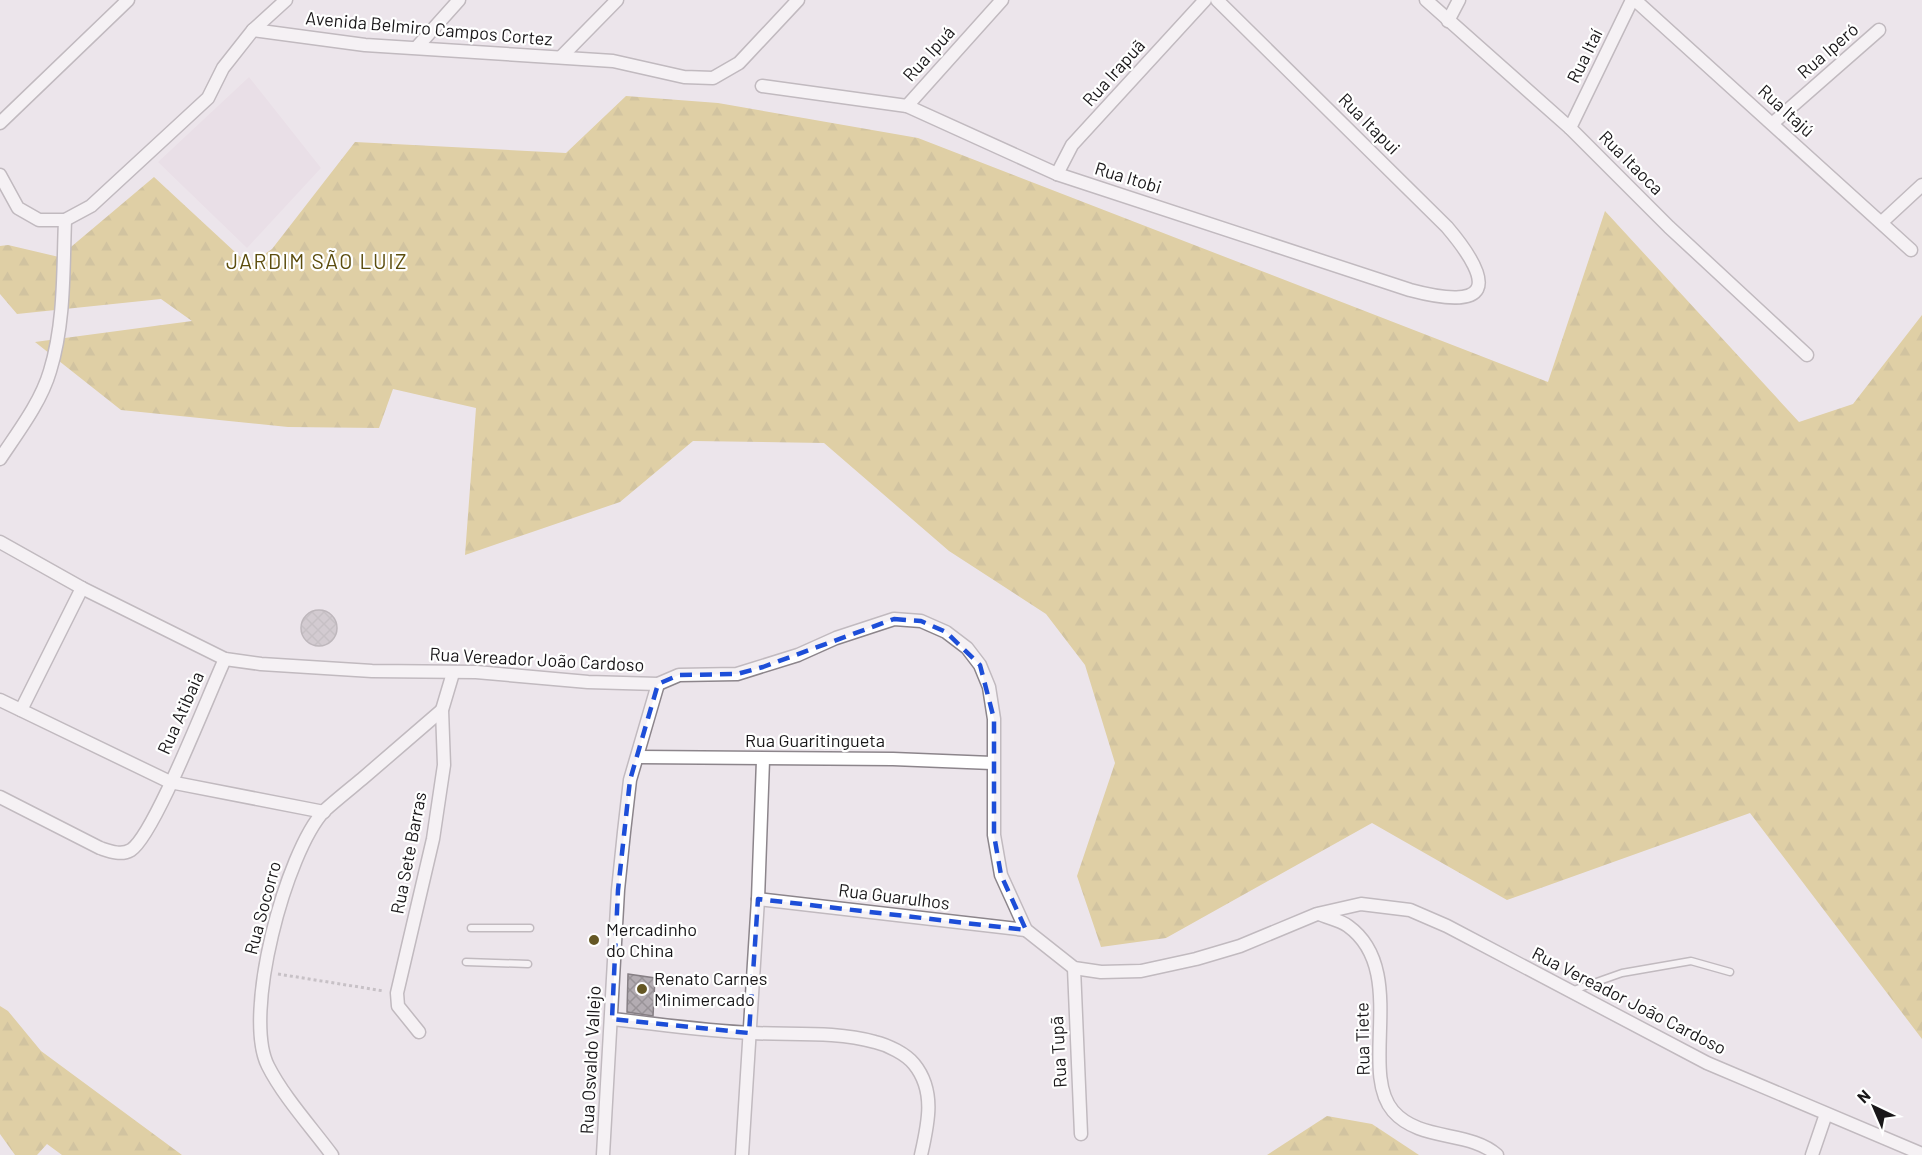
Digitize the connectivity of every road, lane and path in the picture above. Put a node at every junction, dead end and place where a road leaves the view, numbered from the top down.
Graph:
1 (128, 0) edge
2 (286, 0) edge
3 (459, 0) edge
4 (617, 0) edge
5 (798, 0) edge
6 (1002, 0) edge
7 (1205, 0) edge
8 (1218, 0) edge
9 (1426, 0) edge
10 (1459, 0) edge
11 (1634, 0) edge
12 (1448, 21) junction
13 (253, 30) junction
14 (1879, 30) dead end
15 (417, 47) junction
16 (561, 57) junction
17 (762, 86) dead end
18 (908, 106) junction
19 (0, 123) edge
20 (1773, 123) junction
21 (1570, 128) junction
22 (1057, 174) junction
23 (0, 175) edge
24 (1922, 184) edge
25 (65, 220) junction
26 (1882, 222) junction
27 (1911, 250) dead end
28 (1478, 284) joint
29 (1807, 355) dead end
30 (0, 459) edge
31 (0, 542) edge
32 (82, 588) junction
33 (225, 659) junction
34 (453, 673) junction
35 (658, 684) junction
36 (0, 700) edge
37 (21, 710) junction
38 (442, 710) junction
39 (639, 757) junction
40 (763, 760) junction
41 (992, 763) junction
42 (170, 782) junction
43 (0, 797) edge
44 (324, 812) junction
45 (758, 899) junction
46 (1317, 914) junction
47 (471, 928) dead end
48 (530, 928) dead end
49 (1026, 930) junction
50 (466, 962) dead end
51 (528, 964) dead end
52 (1074, 968) junction
53 (265, 972) junction
54 (1730, 972) dead end
55 (1571, 992) junction
56 (397, 993) junction
57 (612, 1019) junction
58 (419, 1032) dead end
59 (749, 1033) junction
60 (1826, 1114) junction
61 (1081, 1134) dead end
62 (1922, 1154) edge
63 (332, 1155) edge
64 (603, 1155) edge
65 (742, 1155) edge
66 (921, 1155) edge
67 (1497, 1155) edge
68 (1812, 1155) edge

1 - 19 street
2 - 13 street
3 - 15 street
4 - 16 street
5 - 16 street, Avenida Belmiro Campos Cortez
6 - 18 street, Rua Ipuá
7 - 22 street, Rua Irapuã
8 - 28 street, Rua Itapui
9 - 12 street, Rua Itaoca
10 - 12 street
11 - 20 street, Rua Itajú
11 - 21 street, Rua Itaí
12 - 21 street, Rua Itaoca
13 - 15 street, Avenida Belmiro Campos Cortez
13 - 25 street
14 - 20 street, Rua Iperó
15 - 16 street, Avenida Belmiro Campos Cortez
17 - 18 street, Rua Itobi
18 - 22 street, Rua Itobi
20 - 26 street, Rua Itajú
21 - 29 street, Rua Itaoca
22 - 28 street, Rua Itobi
23 - 25 street
24 - 26 street
25 - 30 street
26 - 27 street, Rua Itajú
31 - 32 street, Rua Vereador João Cardoso
32 - 33 street, Rua Vereador João Cardoso
32 - 37 street
33 - 34 street, Rua Vereador João Cardoso
33 - 42 street, Rua Atibaia
34 - 35 street, Rua Vereador João Cardoso
34 - 38 street, Rua Sete Barras
35 - 39 street, Rua Osvaldo Vallejo
35 - 41 street, Rua Vereador João Cardoso
36 - 37 street
37 - 42 street
38 - 44 street, Rua Socorro
38 - 56 street, Rua Sete Barras
39 - 40 street, Rua Guaritingueta
39 - 57 street, Rua Osvaldo Vallejo
40 - 41 street, Rua Guaritingueta
40 - 45 street
41 - 49 street, Rua Vereador João Cardoso
42 - 43 street, Rua Atibaia
42 - 44 street
44 - 53 street, Rua Socorro
45 - 49 street, Rua Guarulhos
45 - 59 street
46 - 52 street, Rua Vereador João Cardoso
46 - 55 street, Rua Vereador João Cardoso
46 - 67 street, Rua Tiete
47 - 48 lane
49 - 52 street
50 - 51 lane
52 - 61 street, Rua Tupã
53 - 56 path
53 - 63 street, Rua Socorro
54 - 55 lane
55 - 60 street, Rua Vereador João Cardoso
56 - 58 street
57 - 59 street
57 - 64 street, Rua Osvaldo Vallejo
59 - 65 street
59 - 66 street
60 - 62 street, Rua Vereador João Cardoso
60 - 68 street

